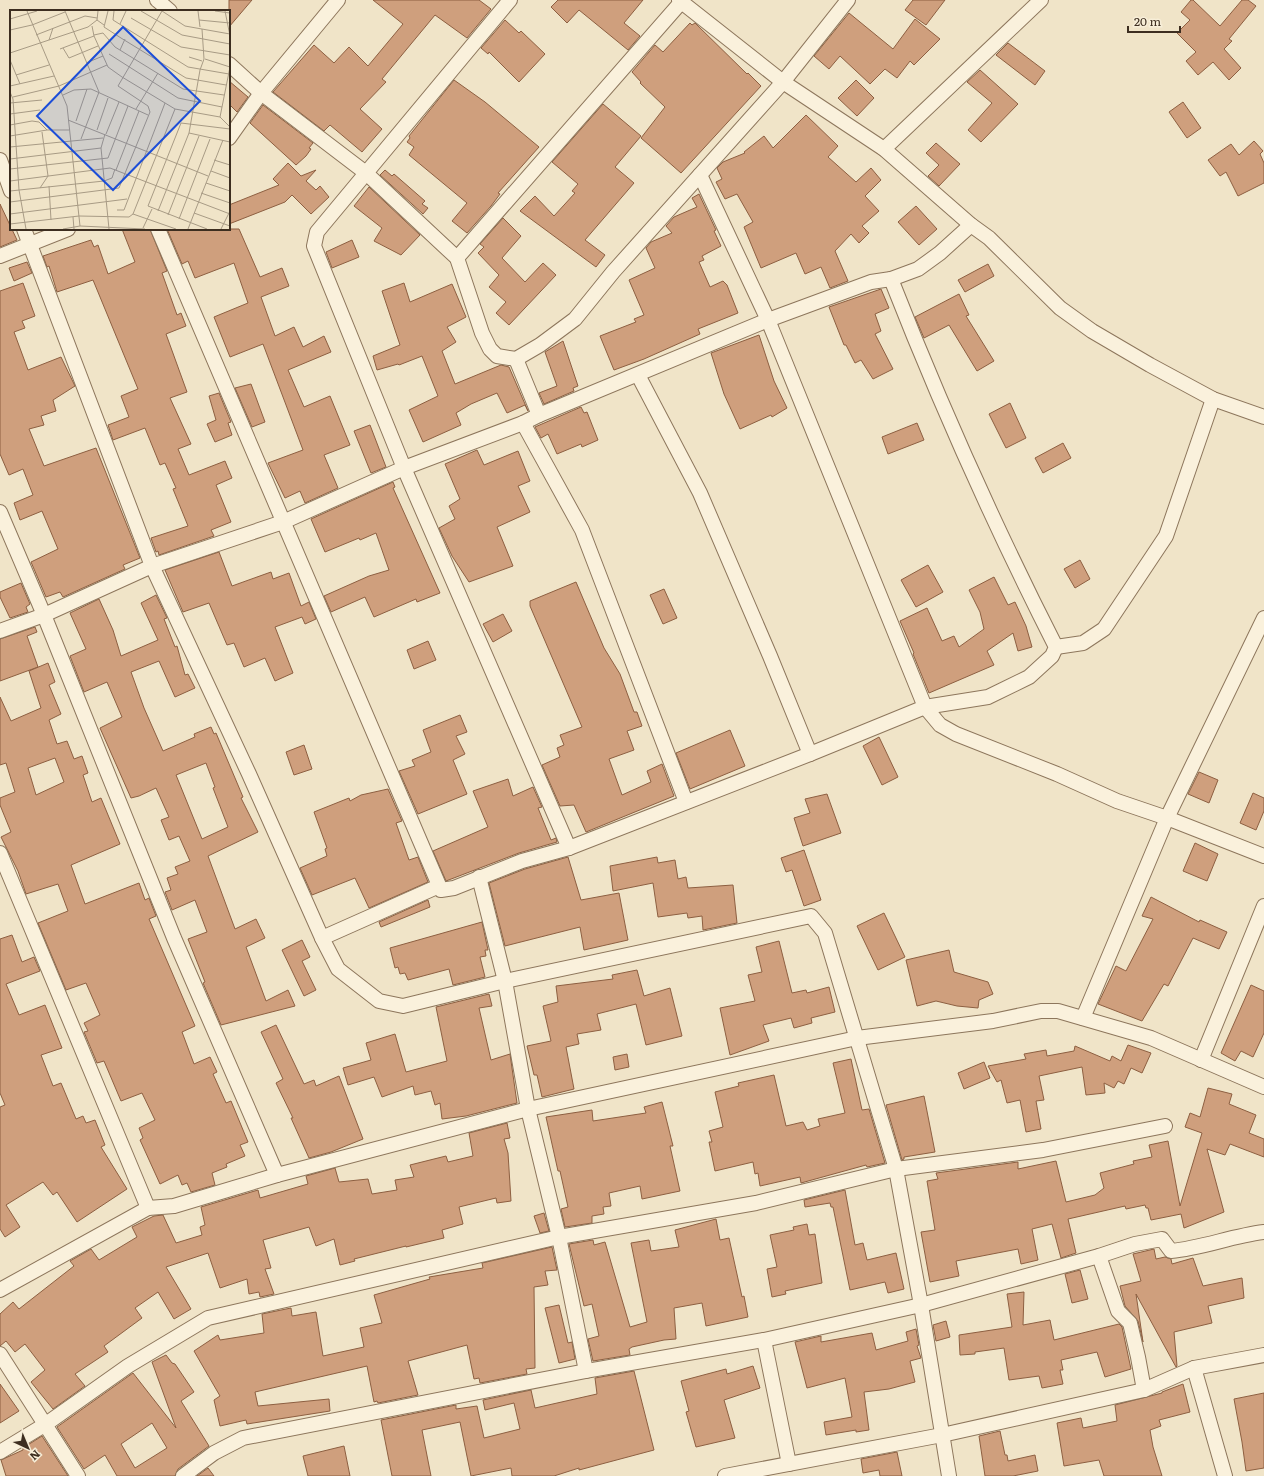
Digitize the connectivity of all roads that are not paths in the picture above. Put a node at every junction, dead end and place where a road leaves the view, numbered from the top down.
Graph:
1 (338, 0) edge
2 (510, 0) edge
3 (848, 0) edge
4 (1041, 0) edge
5 (681, 1) edge
6 (230, 65) edge
7 (784, 82) junction
8 (261, 93) junction
9 (230, 137) edge
10 (884, 149) junction
11 (0, 160) edge
12 (366, 173) junction
13 (700, 175) junction
14 (10, 188) edge
15 (970, 225) junction
16 (24, 230) edge
17 (65, 230) edge
18 (158, 230) edge
19 (29, 243) junction
20 (0, 256) edge
21 (457, 258) junction
22 (891, 279) junction
23 (768, 320) junction
24 (516, 359) junction
25 (638, 375) junction
26 (1213, 399) junction
27 (539, 415) junction
28 (1264, 417) edge
29 (523, 423) junction
30 (404, 468) junction
31 (0, 512) edge
32 (282, 522) junction
33 (152, 566) junction
34 (44, 615) junction
35 (1264, 618) edge
36 (0, 631) edge
37 (1056, 647) junction
38 (925, 706) junction
39 (810, 754) junction
40 (686, 802) junction
41 (1167, 818) junction
42 (569, 848) junction
43 (0, 853) edge
44 (1264, 856) edge
45 (479, 877) junction
46 (438, 886) junction
47 (1264, 906) edge
48 (322, 938) junction
49 (504, 981) junction
50 (1083, 1018) junction
51 (857, 1038) junction
52 (1201, 1060) junction
53 (1264, 1087) edge
54 (528, 1108) junction
55 (1165, 1126) dead end
56 (896, 1169) junction
57 (277, 1175) junction
58 (148, 1208) junction
59 (1264, 1232) edge
60 (559, 1237) junction
61 (1099, 1256) junction
62 (0, 1290) edge
63 (921, 1305) junction
64 (764, 1340) junction
65 (0, 1354) edge
66 (1264, 1355) edge
67 (1194, 1368) junction
68 (586, 1371) junction
69 (1144, 1390) junction
70 (46, 1424) junction
71 (942, 1435) junction
72 (0, 1452) edge
73 (789, 1464) junction
74 (78, 1476) edge
75 (183, 1476) edge
76 (724, 1476) edge
77 (949, 1476) edge
78 (1225, 1476) edge

1 - 8 street
2 - 12 street
3 - 7 street
4 - 10 street
5 - 7 street
5 - 21 street
6 - 8 street
7 - 10 street
7 - 13 street
8 - 9 street
8 - 12 street
10 - 15 street
11 - 14 street
12 - 21 street
12 - 30 street
13 - 23 street
13 - 24 street
15 - 22 street
15 - 26 street
16 - 19 street
17 - 19 street
18 - 32 street
19 - 20 street
19 - 33 street
21 - 24 street
22 - 23 street
22 - 37 street
23 - 25 street
23 - 38 street
24 - 27 street
25 - 27 street
25 - 39 street
26 - 28 street
26 - 37 street
27 - 29 street
29 - 30 street
29 - 40 street
30 - 32 street
30 - 42 street
31 - 34 street
32 - 33 street
32 - 46 street
33 - 34 street
33 - 48 street
34 - 36 street
34 - 57 street
35 - 41 street
37 - 38 street
38 - 39 street
38 - 41 street
39 - 40 street
40 - 42 street
41 - 44 street
41 - 50 street
42 - 45 street
43 - 58 street
45 - 46 street
45 - 49 street
46 - 48 street
47 - 52 street
48 - 49 street
49 - 51 street
49 - 54 street
50 - 51 street
50 - 52 street
51 - 54 street
51 - 56 street
52 - 53 street
54 - 57 street
54 - 60 street
55 - 56 street
56 - 60 street
56 - 63 street
57 - 58 street
58 - 62 street
59 - 61 street
60 - 68 street
60 - 70 street
61 - 63 street
61 - 69 street
63 - 64 street
63 - 71 street
64 - 68 street
64 - 73 street
65 - 70 street
66 - 67 street
67 - 69 street
67 - 78 street
68 - 75 street
69 - 71 street
70 - 72 street
70 - 74 street
71 - 73 street
71 - 77 street
73 - 76 street

